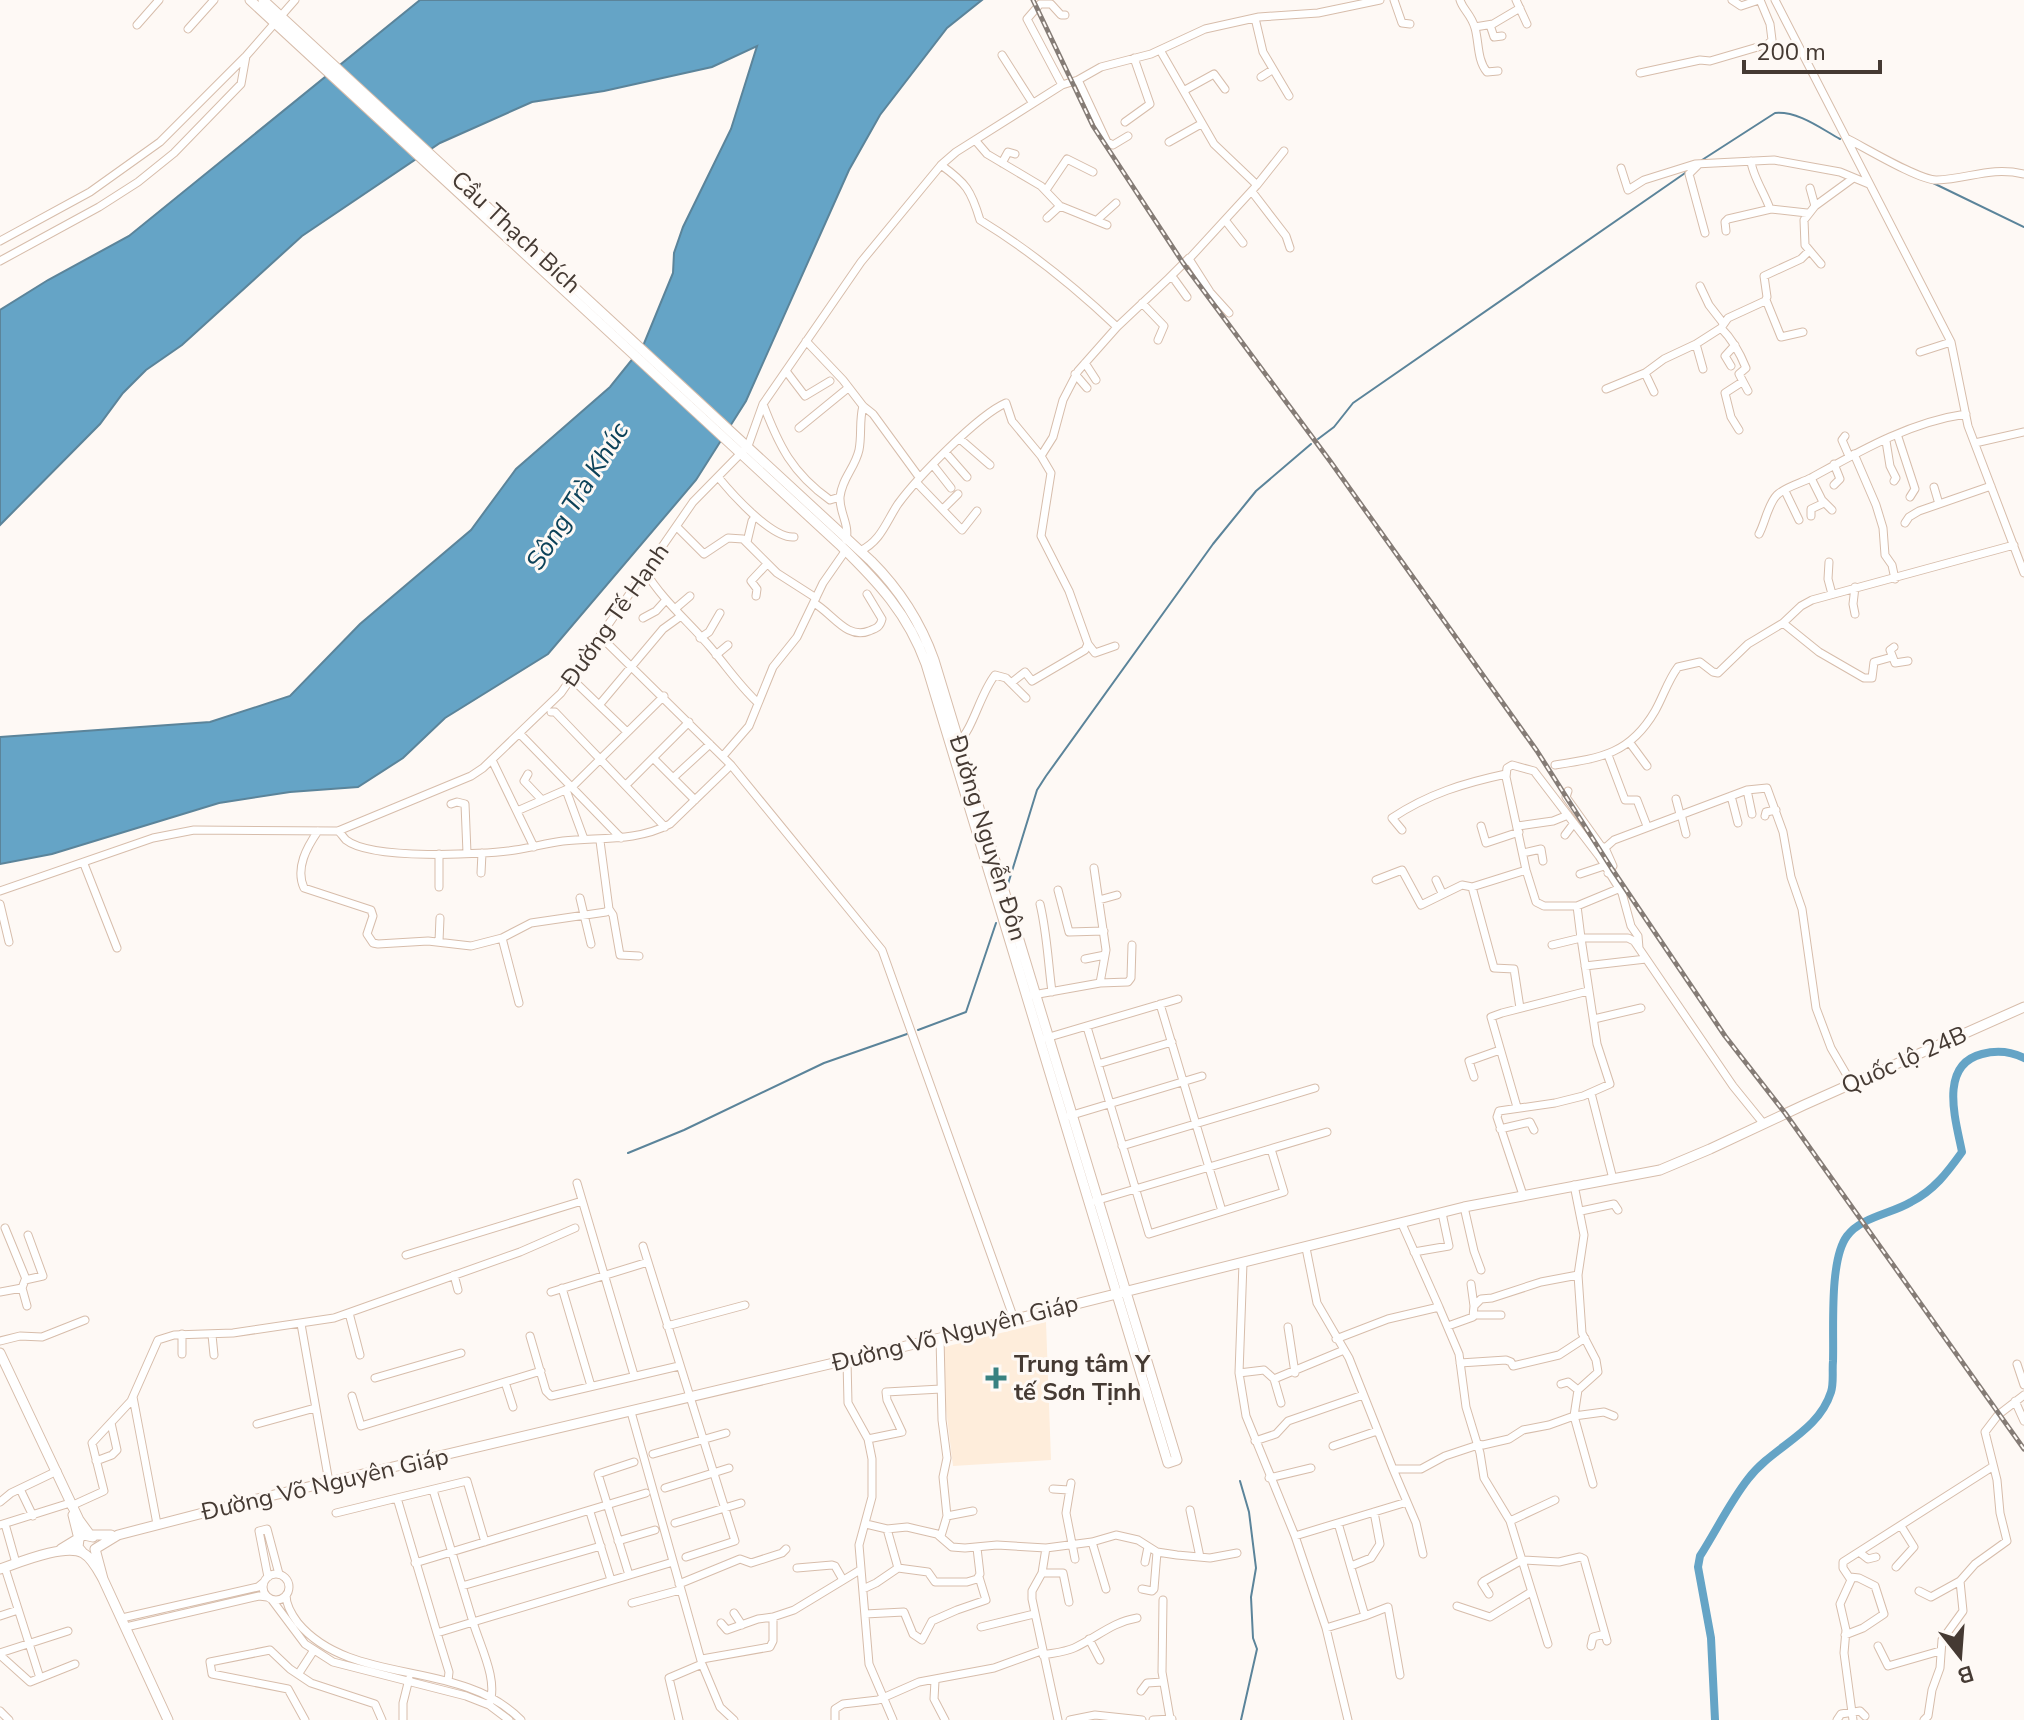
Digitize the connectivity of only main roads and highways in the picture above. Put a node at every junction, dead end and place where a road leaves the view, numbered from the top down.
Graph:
1 (250, 0) edge
2 (263, 0) edge
3 (277, 19) junction
4 (745, 449) joint
5 (845, 545) junction
6 (989, 858) junction
7 (2024, 1007) edge
8 (1785, 1113) joint
9 (1121, 1293) junction
10 (0, 1353) edge
11 (71, 1506) junction
12 (90, 1535) junction
13 (118, 1535) junction
14 (79, 1539) junction
15 (95, 1549) junction
16 (83, 1553) junction
17 (50, 1554) junction
18 (2, 1568) edge
19 (103, 1579) junction
20 (168, 1720) edge

1 - 3 main road
2 - 3 main road
3 - 4 main road, Cầu Thạch Bích
4 - 5 main road, Đường Nguyễn Đôn
5 - 6 main road, Đường Nguyễn Đôn
5 - 6 main road, Đường Nguyễn Đôn
6 - 9 main road, Đường Nguyễn Đôn
7 - 8 main road, Quốc lộ 24B
8 - 9 main road, Đường Võ Nguyên Giáp
9 - 9 main road
9 - 13 main road, Đường Võ Nguyên Giáp
10 - 11 main road
11 - 12 main road
11 - 14 main road
12 - 13 main road, Đường Võ Nguyên Giáp
12 - 14 main road
12 - 15 main road
13 - 15 main road, Đường Võ Nguyên Giáp
14 - 16 main road
14 - 17 main road
15 - 16 main road
15 - 19 main road
16 - 17 main road
16 - 19 main road
17 - 18 main road
19 - 20 main road

